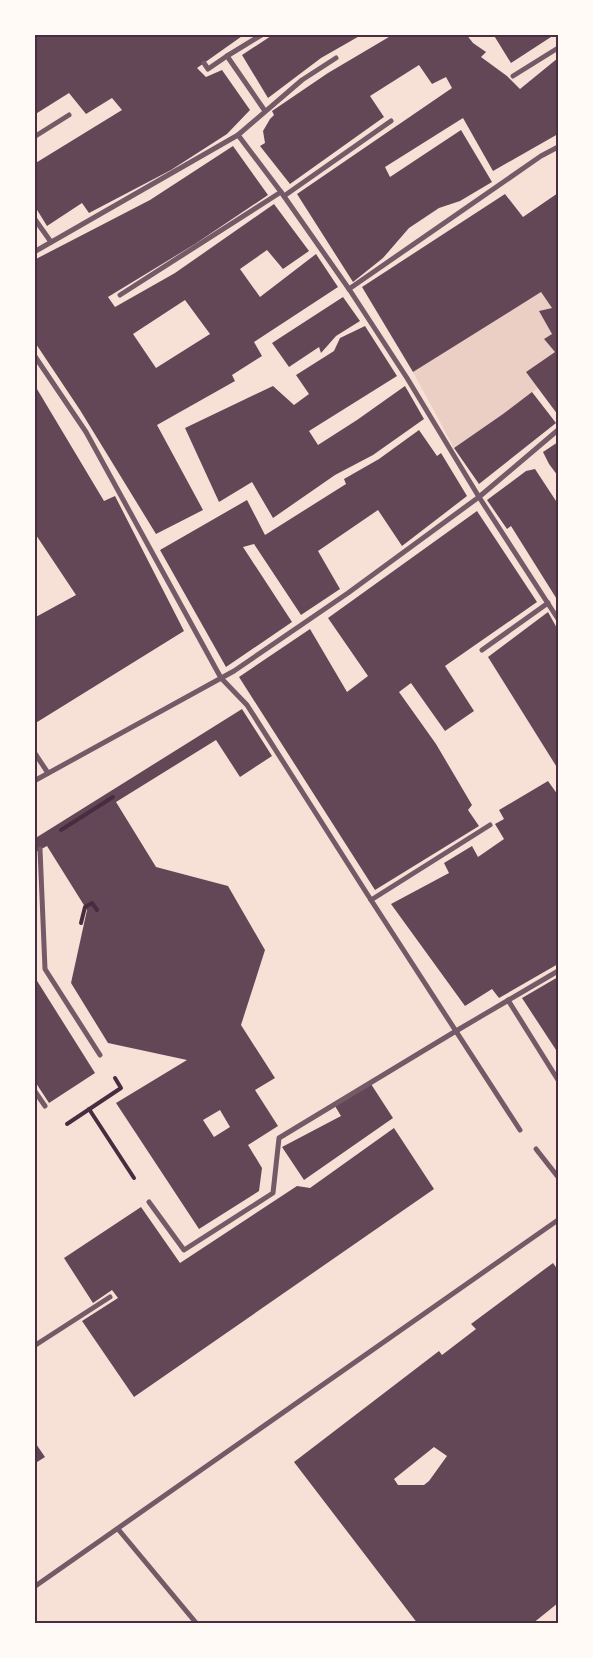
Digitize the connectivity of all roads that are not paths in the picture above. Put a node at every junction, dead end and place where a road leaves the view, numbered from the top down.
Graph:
1 (263, 34) edge
2 (558, 48) edge
3 (227, 56) junction
4 (336, 58) dead end
5 (204, 63) dead end
6 (513, 76) dead end
7 (265, 111) junction
8 (69, 115) dead end
9 (391, 122) dead end
10 (238, 135) junction
11 (34, 137) edge
12 (558, 147) edge
13 (283, 194) junction
14 (34, 218) edge
15 (51, 242) junction
16 (34, 252) edge
17 (349, 289) junction
18 (120, 296) dead end
19 (34, 355) edge
20 (558, 430) edge
21 (479, 497) junction
22 (548, 603) junction
23 (558, 619) edge
24 (482, 650) dead end
25 (222, 678) junction
26 (34, 752) edge
27 (48, 773) junction
28 (34, 782) edge
29 (490, 825) dead end
30 (40, 849) road end
31 (371, 900) junction
32 (558, 971) edge
33 (508, 1000) junction
34 (456, 1031) junction
35 (100, 1055) dead end
36 (558, 1080) edge
37 (34, 1090) edge
38 (45, 1106) road end
39 (520, 1130) dead end
40 (536, 1149) dead end
41 (558, 1178) edge
42 (149, 1202) road end
43 (558, 1220) edge
44 (110, 1297) dead end
45 (36, 1346) edge
46 (118, 1529) junction
47 (34, 1587) edge
48 (197, 1623) edge

1 - 3 street
2 - 6 street
3 - 5 street
3 - 7 street
4 - 7 street
7 - 10 street
8 - 11 street
9 - 13 street
10 - 13 street
10 - 15 street
12 - 17 street
13 - 17 street
13 - 18 street
14 - 15 street
15 - 16 street
17 - 21 street
19 - 25 street
20 - 21 street
21 - 22 street
21 - 25 street
22 - 23 street
22 - 24 street
25 - 27 street
25 - 31 street
26 - 27 street
27 - 28 street
29 - 31 street
30 - 35 street
31 - 34 street
32 - 33 street
33 - 34 street
33 - 36 street
34 - 39 street
34 - 42 street
37 - 38 street
40 - 41 street
43 - 46 street
44 - 45 street
46 - 47 street
46 - 48 street

